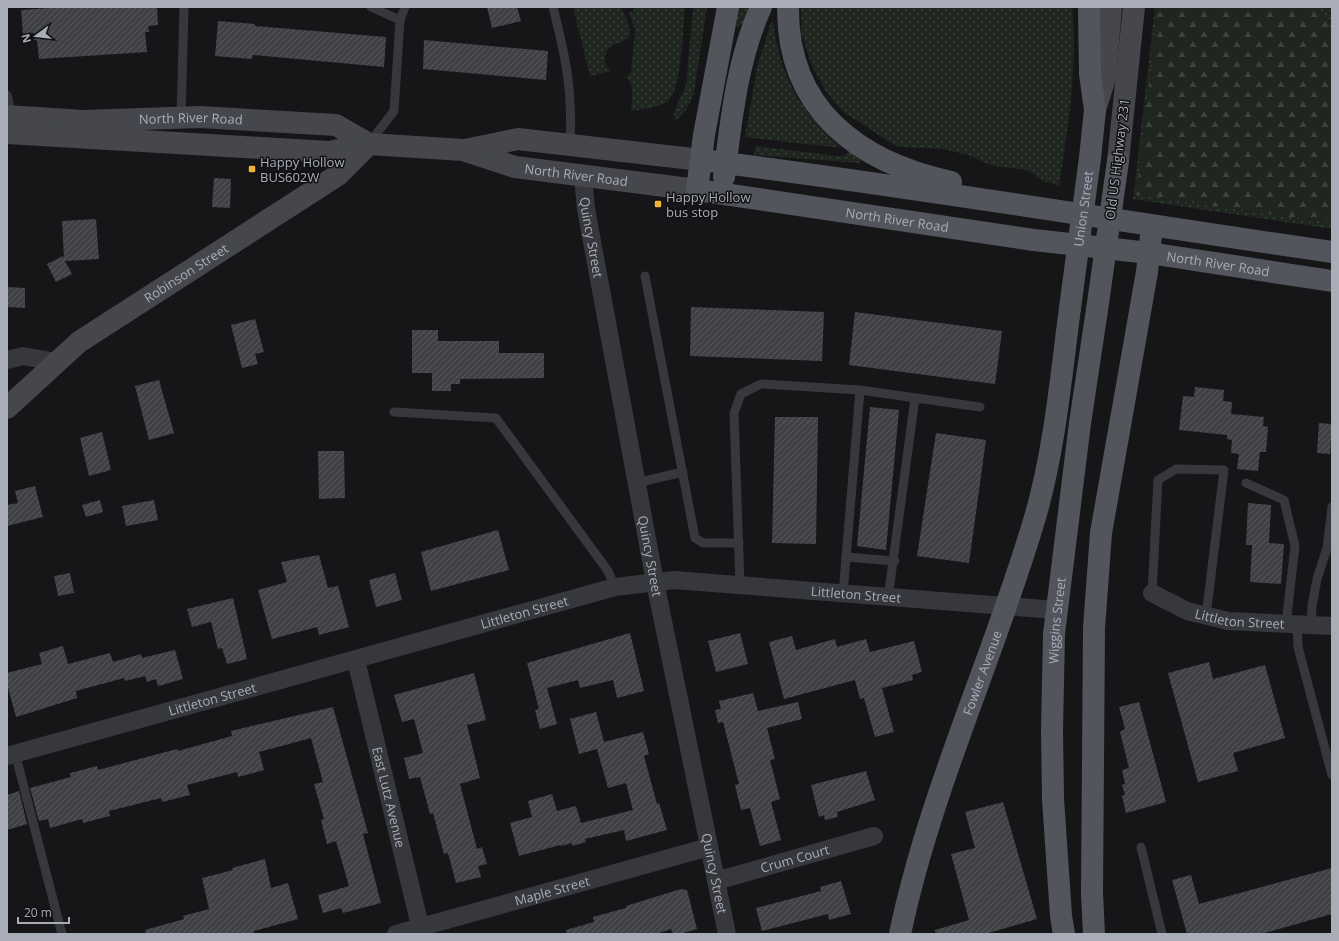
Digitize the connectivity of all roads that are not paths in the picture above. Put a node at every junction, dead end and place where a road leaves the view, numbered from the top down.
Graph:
1 (184, 7) edge
2 (371, 7) edge
3 (405, 7) edge
4 (553, 7) edge
5 (728, 7) edge
6 (761, 7) edge
7 (788, 7) edge
8 (1089, 7) edge
9 (1111, 7) edge
10 (1134, 7) edge
11 (400, 20) junction
12 (7, 95) edge
13 (1095, 110) junction
14 (181, 118) junction
15 (9, 122) edge
16 (369, 144) junction
17 (570, 145) junction
18 (463, 150) junction
19 (702, 160) junction
20 (726, 163) junction
21 (583, 176) junction
22 (697, 190) junction
23 (722, 194) junction
24 (999, 202) junction
25 (1152, 227) junction
26 (1332, 252) edge
27 (1149, 253) junction
28 (645, 276) dead end
29 (1332, 281) edge
30 (1097, 310) joint
31 (7, 360) edge
32 (56, 362) junction
33 (860, 390) junction
34 (914, 398) junction
35 (980, 407) dead end
36 (7, 408) edge
37 (1057, 409) joint
38 (394, 412) dead end
39 (683, 472) junction
40 (636, 483) junction
41 (1246, 483) dead end
42 (1332, 507) edge
43 (739, 543) junction
44 (846, 557) junction
45 (894, 560) junction
46 (655, 582) junction
47 (740, 585) junction
48 (615, 587) junction
49 (1152, 593) joint
50 (843, 594) junction
51 (888, 598) junction
52 (1005, 607) junction
53 (1056, 610) junction
54 (1206, 616) junction
55 (1298, 624) junction
56 (1332, 626) edge
57 (356, 660) junction
58 (11, 754) edge
59 (1332, 775) edge
60 (874, 836) dead end
61 (709, 847) junction
62 (1141, 847) dead end
63 (716, 881) junction
64 (421, 930) edge
65 (62, 934) edge
66 (396, 934) edge
67 (727, 934) edge
68 (900, 934) edge
69 (1064, 934) edge
70 (1094, 934) edge
71 (1162, 934) edge

1 - 14 lane
2 - 11 lane
3 - 11 lane
4 - 17 lane
5 - 19 main road
6 - 20 main road
7 - 24 main road
8 - 13 main road, Union Street
9 - 13 main road, Old US Highway 231
10 - 30 main road, Old US Highway 231, bridge
11 - 16 lane
12 - 15 lane
13 - 37 main road, Union Street, bridge
14 - 15 main road, North River Road
14 - 16 main road, North River Road
15 - 16 main road, North River Road
16 - 18 main road, North River Road
16 - 32 main road, Robinson Street
17 - 18 main road, North River Road
17 - 19 main road, North River Road
18 - 21 main road, North River Road
19 - 20 main road, North River Road
19 - 22 main road
20 - 23 main road
20 - 24 main road, North River Road
21 - 22 main road, North River Road
21 - 40 street, Quincy Street
22 - 23 main road, North River Road
23 - 27 main road, North River Road
24 - 25 main road, North River Road
25 - 26 main road, North River Road
25 - 27 main road
27 - 29 main road, North River Road
27 - 70 main road
28 - 39 lane
30 - 53 main road, Wiggins Street
31 - 32 street
32 - 36 main road, Robinson Street
33 - 34 lane
33 - 43 lane
33 - 44 lane
34 - 35 lane
34 - 45 lane
37 - 52 main road, Fowler Avenue
38 - 48 lane
39 - 40 lane
39 - 43 lane
40 - 46 street, Quincy Street
41 - 55 lane
42 - 55 lane
43 - 47 lane
44 - 45 lane
44 - 50 lane
45 - 51 lane
46 - 47 street, Littleton Street
46 - 48 street, Littleton Street
46 - 61 street, Quincy Street
47 - 50 street, Littleton Street
48 - 57 street, Littleton Street
49 - 54 street, Littleton Street
49 - 54 lane
50 - 51 street, Littleton Street
51 - 52 street, Littleton Street
52 - 53 street, Littleton Street
52 - 68 main road, Fowler Avenue
53 - 69 main road, Wiggins Street
54 - 55 street, Littleton Street
55 - 56 street, Littleton Street
55 - 59 lane
57 - 58 street, Littleton Street
57 - 64 street, East Lutz Avenue
58 - 65 lane
60 - 63 street, Crum Court
61 - 63 street, Quincy Street
61 - 64 street, Maple Street
62 - 71 lane
63 - 67 street, Quincy Street
64 - 66 street, Maple Street

